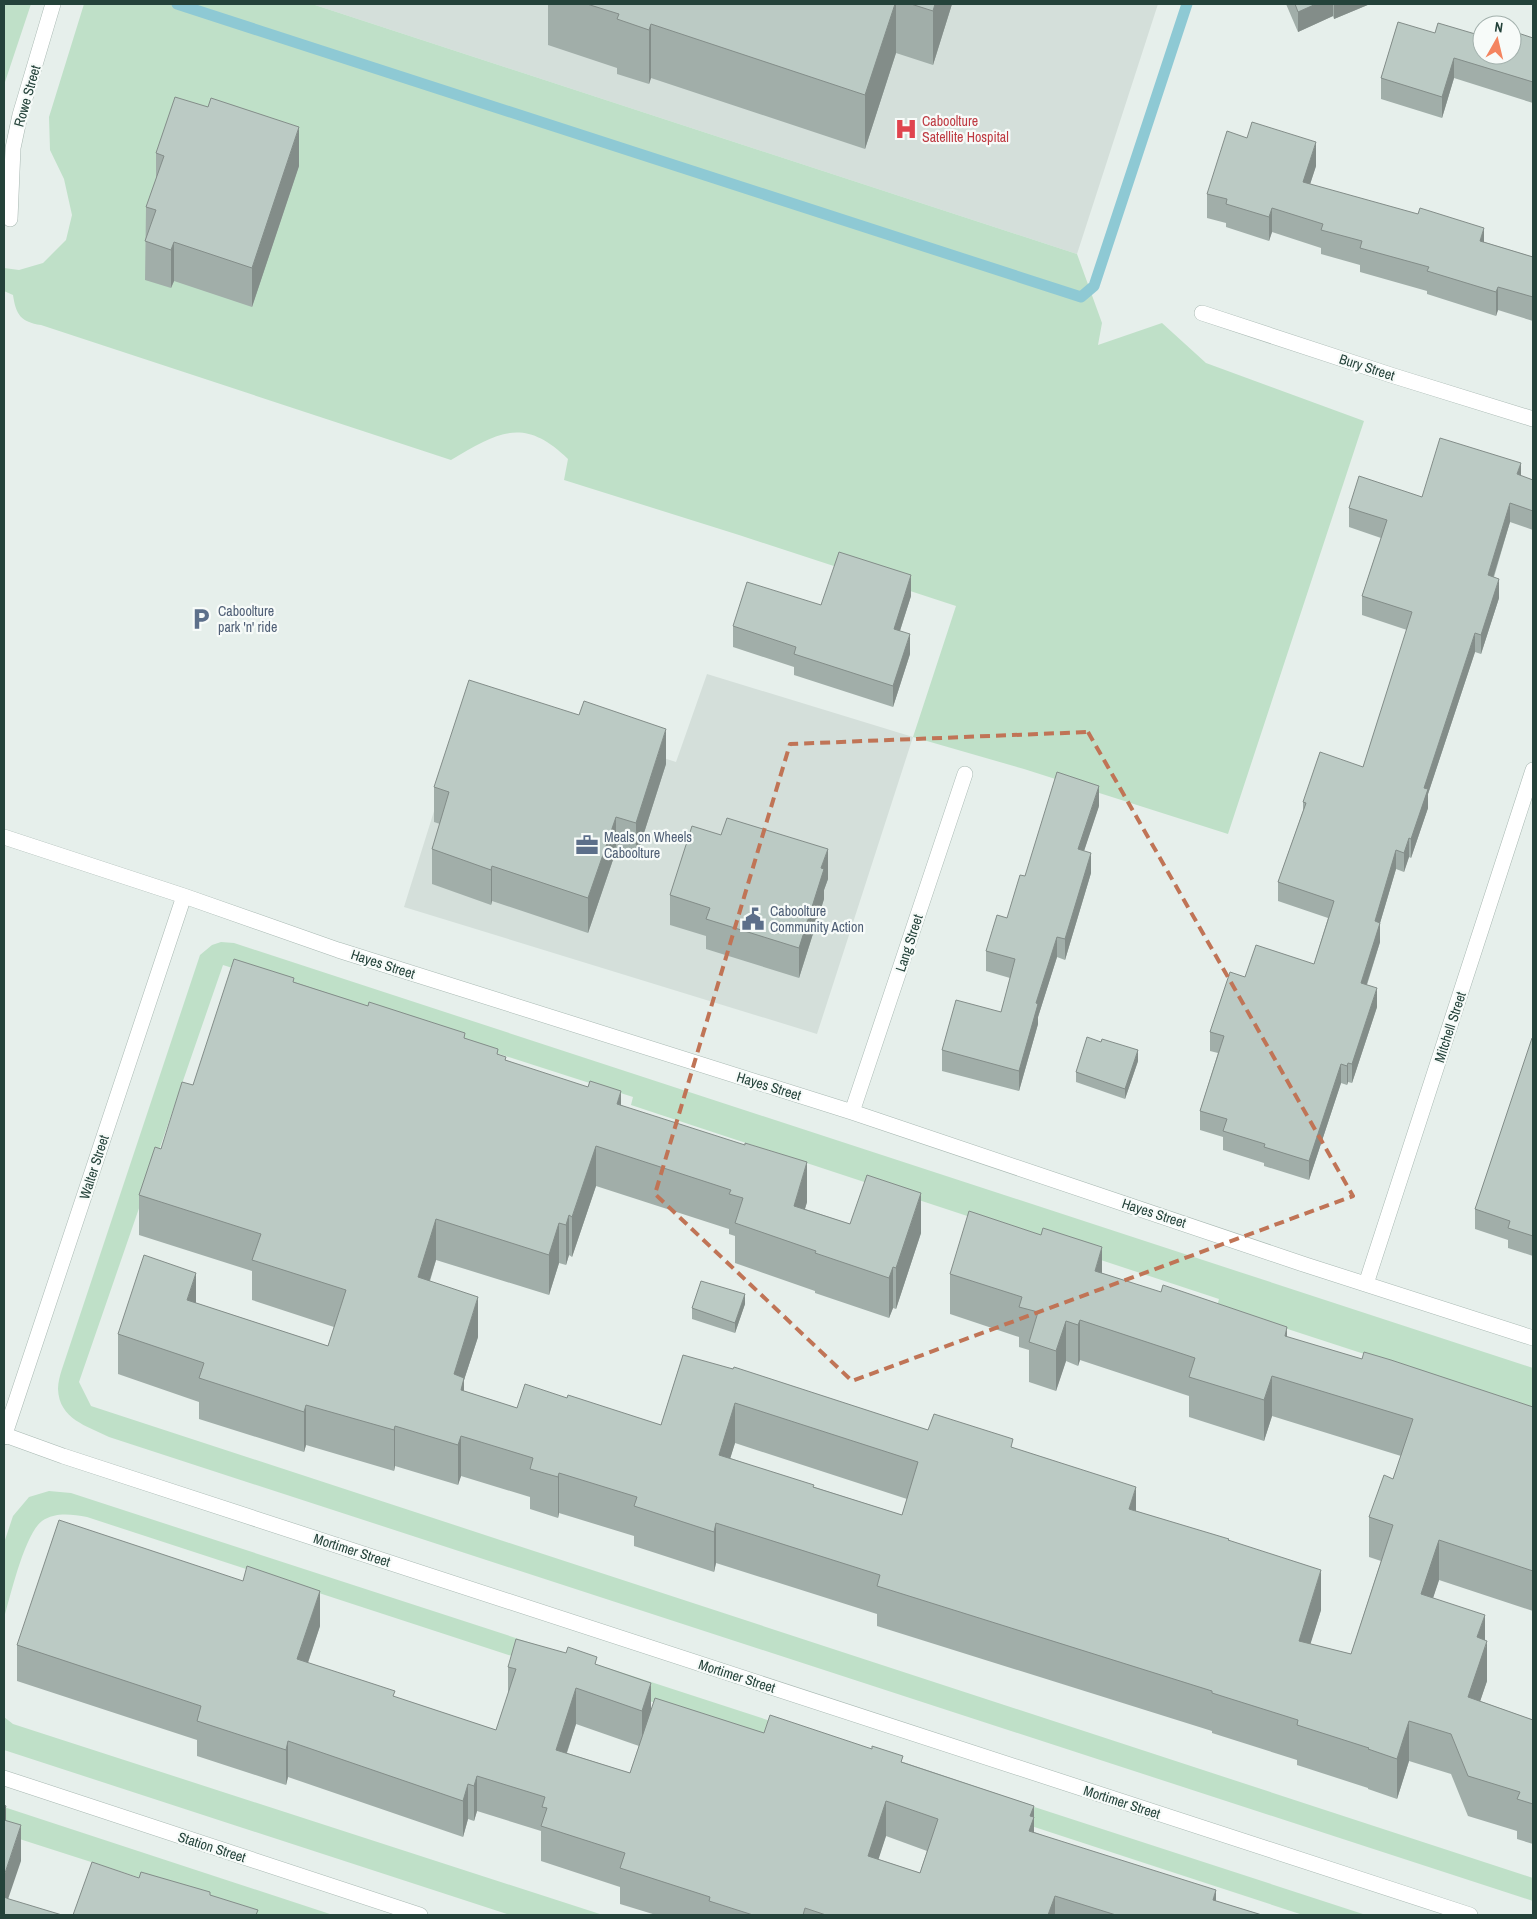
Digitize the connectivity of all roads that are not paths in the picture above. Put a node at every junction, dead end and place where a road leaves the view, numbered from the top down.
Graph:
1 (53, 4) edge
2 (10, 219) dead end
3 (1202, 313) dead end
4 (1533, 419) edge
5 (1533, 770) edge
6 (965, 774) dead end
7 (4, 837) edge
8 (184, 896) junction
9 (852, 1112) junction
10 (1366, 1284) junction
11 (1533, 1338) edge
12 (4, 1436) edge
13 (4, 1778) edge
14 (420, 1915) edge
15 (1470, 1915) edge

1 - 2 street, Rowe Street
3 - 4 street, Bury Street
5 - 10 street, Mitchell Street
6 - 9 street, Lang Street
7 - 8 street, Hayes Street
8 - 9 street, Hayes Street
8 - 12 street, Walter Street
9 - 10 street, Hayes Street
10 - 11 street, Hayes Street
12 - 15 street, Mortimer Street
13 - 14 street, Station Street

